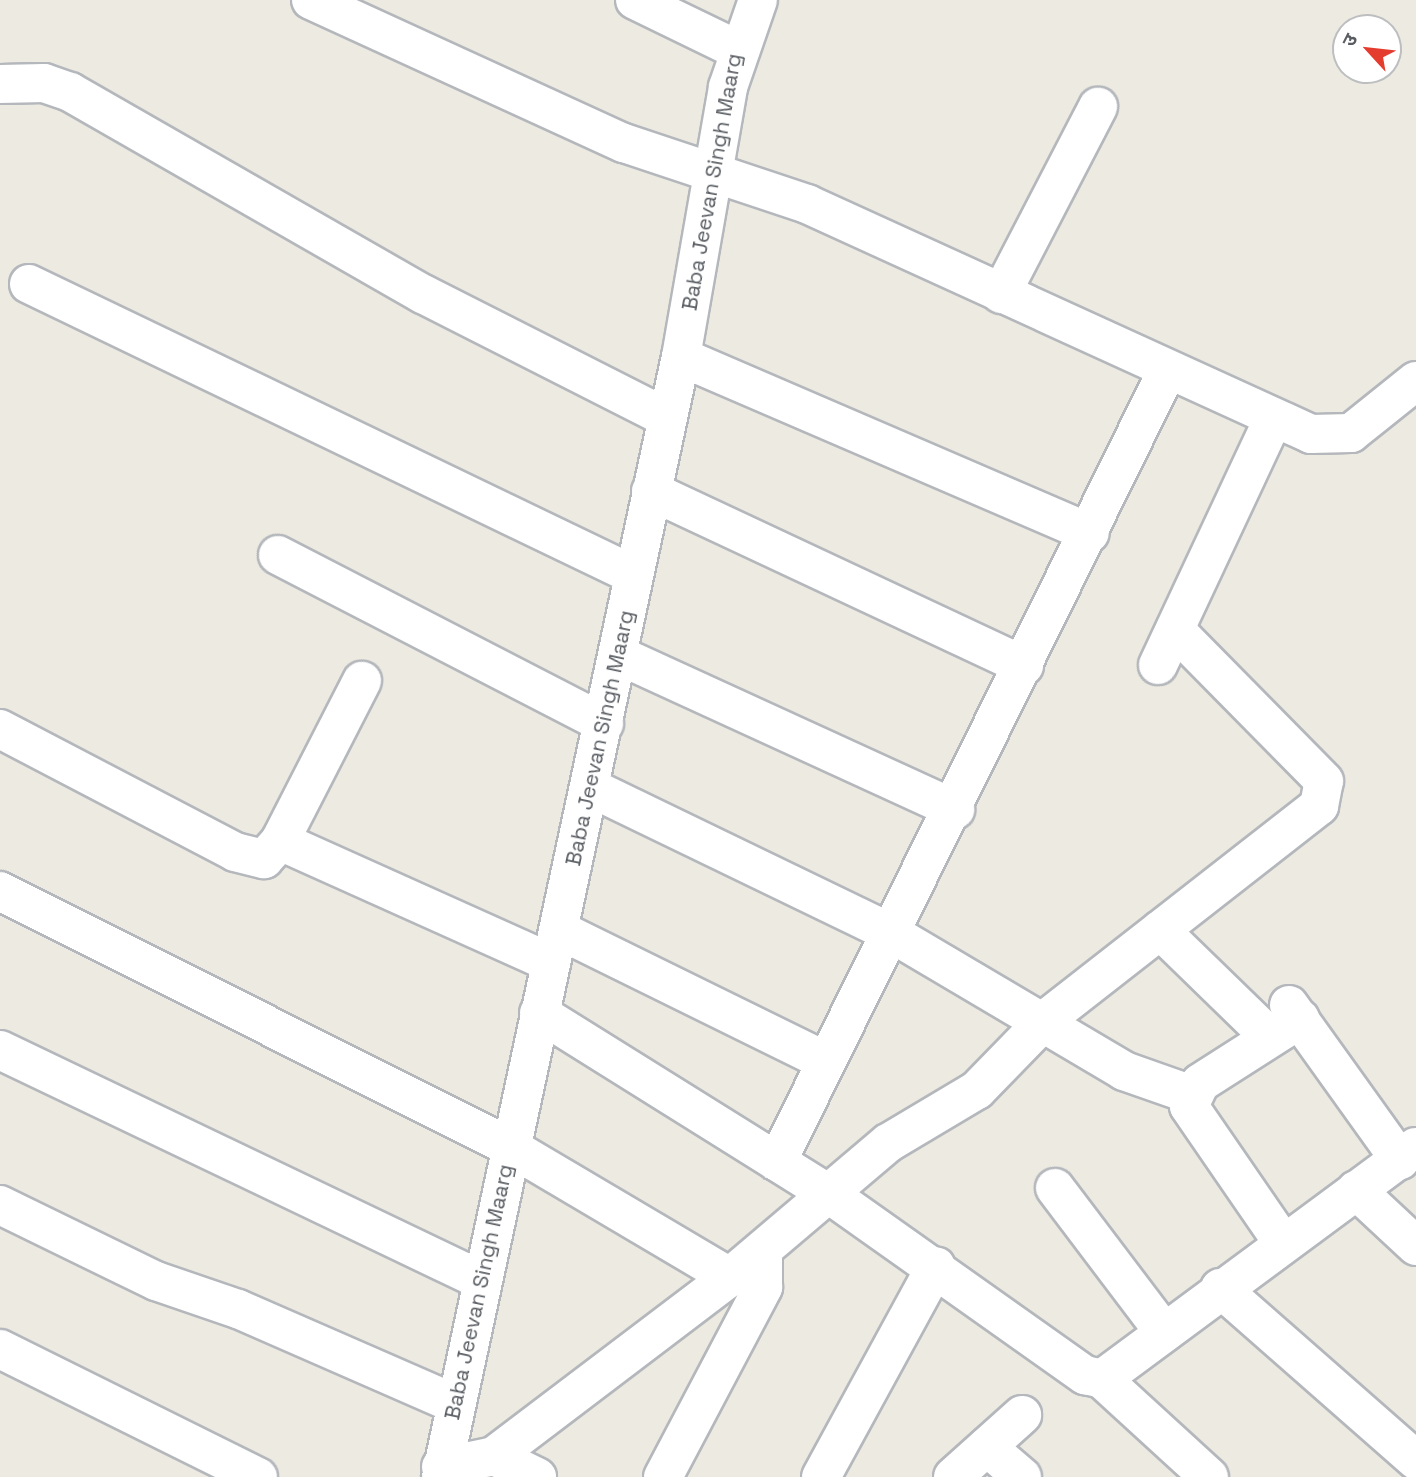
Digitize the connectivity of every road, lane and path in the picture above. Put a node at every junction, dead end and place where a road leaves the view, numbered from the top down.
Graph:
1 (311, 0) edge
2 (635, 0) edge
3 (758, 0) edge
4 (736, 49) junction
5 (0, 84) edge
6 (1098, 107) dead end
7 (712, 173) junction
8 (29, 285) dead end
9 (1001, 294) junction
10 (681, 357) junction
11 (1167, 371) junction
12 (1416, 381) edge
13 (667, 418) junction
14 (1273, 419) junction
15 (651, 491) junction
16 (1090, 533) junction
17 (278, 555) dead end
18 (634, 575) junction
19 (1175, 630) junction
20 (618, 655) junction
21 (1158, 665) dead end
22 (1024, 666) junction
23 (362, 681) dead end
24 (604, 723) junction
25 (4, 741) edge
26 (591, 788) junction
27 (955, 808) junction
28 (280, 841) junction
29 (0, 891) edge
30 (1160, 930) junction
31 (891, 933) junction
32 (555, 947) junction
33 (539, 1013) junction
34 (1045, 1020) junction
35 (1286, 1020) junction
36 (0, 1050) edge
37 (825, 1060) junction
38 (1192, 1095) junction
39 (510, 1147) junction
40 (1408, 1154) edge
41 (777, 1162) junction
42 (1055, 1188) dead end
43 (1356, 1191) junction
44 (829, 1194) junction
45 (0, 1205) edge
46 (1283, 1243) junction
47 (1416, 1246) edge
48 (763, 1250) junction
49 (936, 1266) junction
50 (730, 1277) junction
51 (481, 1280) junction
52 (1220, 1288) junction
53 (1164, 1332) junction
54 (0, 1349) edge
55 (1102, 1379) junction
56 (455, 1405) junction
57 (1022, 1415) dead end
58 (987, 1447) junction
59 (494, 1456) junction
60 (1416, 1460) edge
61 (441, 1472) edge
62 (258, 1477) edge
63 (537, 1477) edge
64 (663, 1477) edge
65 (821, 1477) edge
66 (953, 1477) edge
67 (1022, 1477) edge
68 (1209, 1477) edge

1 - 7 street
2 - 4 street
3 - 4 street, Baba Jeevan Singh Maarg
4 - 7 street, Baba Jeevan Singh Maarg
5 - 13 street
6 - 9 street
7 - 9 street
7 - 10 street, Baba Jeevan Singh Maarg
8 - 18 street
9 - 11 street
10 - 13 street, Baba Jeevan Singh Maarg
10 - 16 street
11 - 14 street
11 - 16 street
12 - 14 street
13 - 15 street, Baba Jeevan Singh Maarg
14 - 19 street
15 - 18 street, Baba Jeevan Singh Maarg
15 - 22 street
16 - 22 street
17 - 24 street
18 - 20 street, Baba Jeevan Singh Maarg
19 - 21 street
19 - 30 street
20 - 24 street, Baba Jeevan Singh Maarg
20 - 27 street
22 - 27 street
23 - 28 street
24 - 26 street, Baba Jeevan Singh Maarg
25 - 28 street
26 - 31 street
26 - 32 street, Baba Jeevan Singh Maarg
27 - 31 street
28 - 32 street
29 - 39 street
30 - 34 street
30 - 35 street
31 - 34 street
31 - 37 street
32 - 33 street, Baba Jeevan Singh Maarg
32 - 37 street
33 - 39 street, Baba Jeevan Singh Maarg
33 - 41 street
34 - 38 street
34 - 44 street
35 - 38 street
35 - 40 street
36 - 51 street
37 - 41 street
38 - 46 street
39 - 50 street
39 - 51 street, Baba Jeevan Singh Maarg
40 - 43 street
41 - 44 street
42 - 53 street
43 - 46 street
43 - 47 street
44 - 48 street
44 - 49 street
45 - 56 street
46 - 52 street
48 - 50 street
48 - 64 street
49 - 55 street
49 - 65 street
50 - 59 street
51 - 56 street, Baba Jeevan Singh Maarg
52 - 53 street
52 - 60 street
53 - 55 street
54 - 62 street
55 - 68 street
56 - 61 street, Baba Jeevan Singh Maarg
57 - 58 street
58 - 66 street
58 - 67 street
59 - 61 street
59 - 63 street

